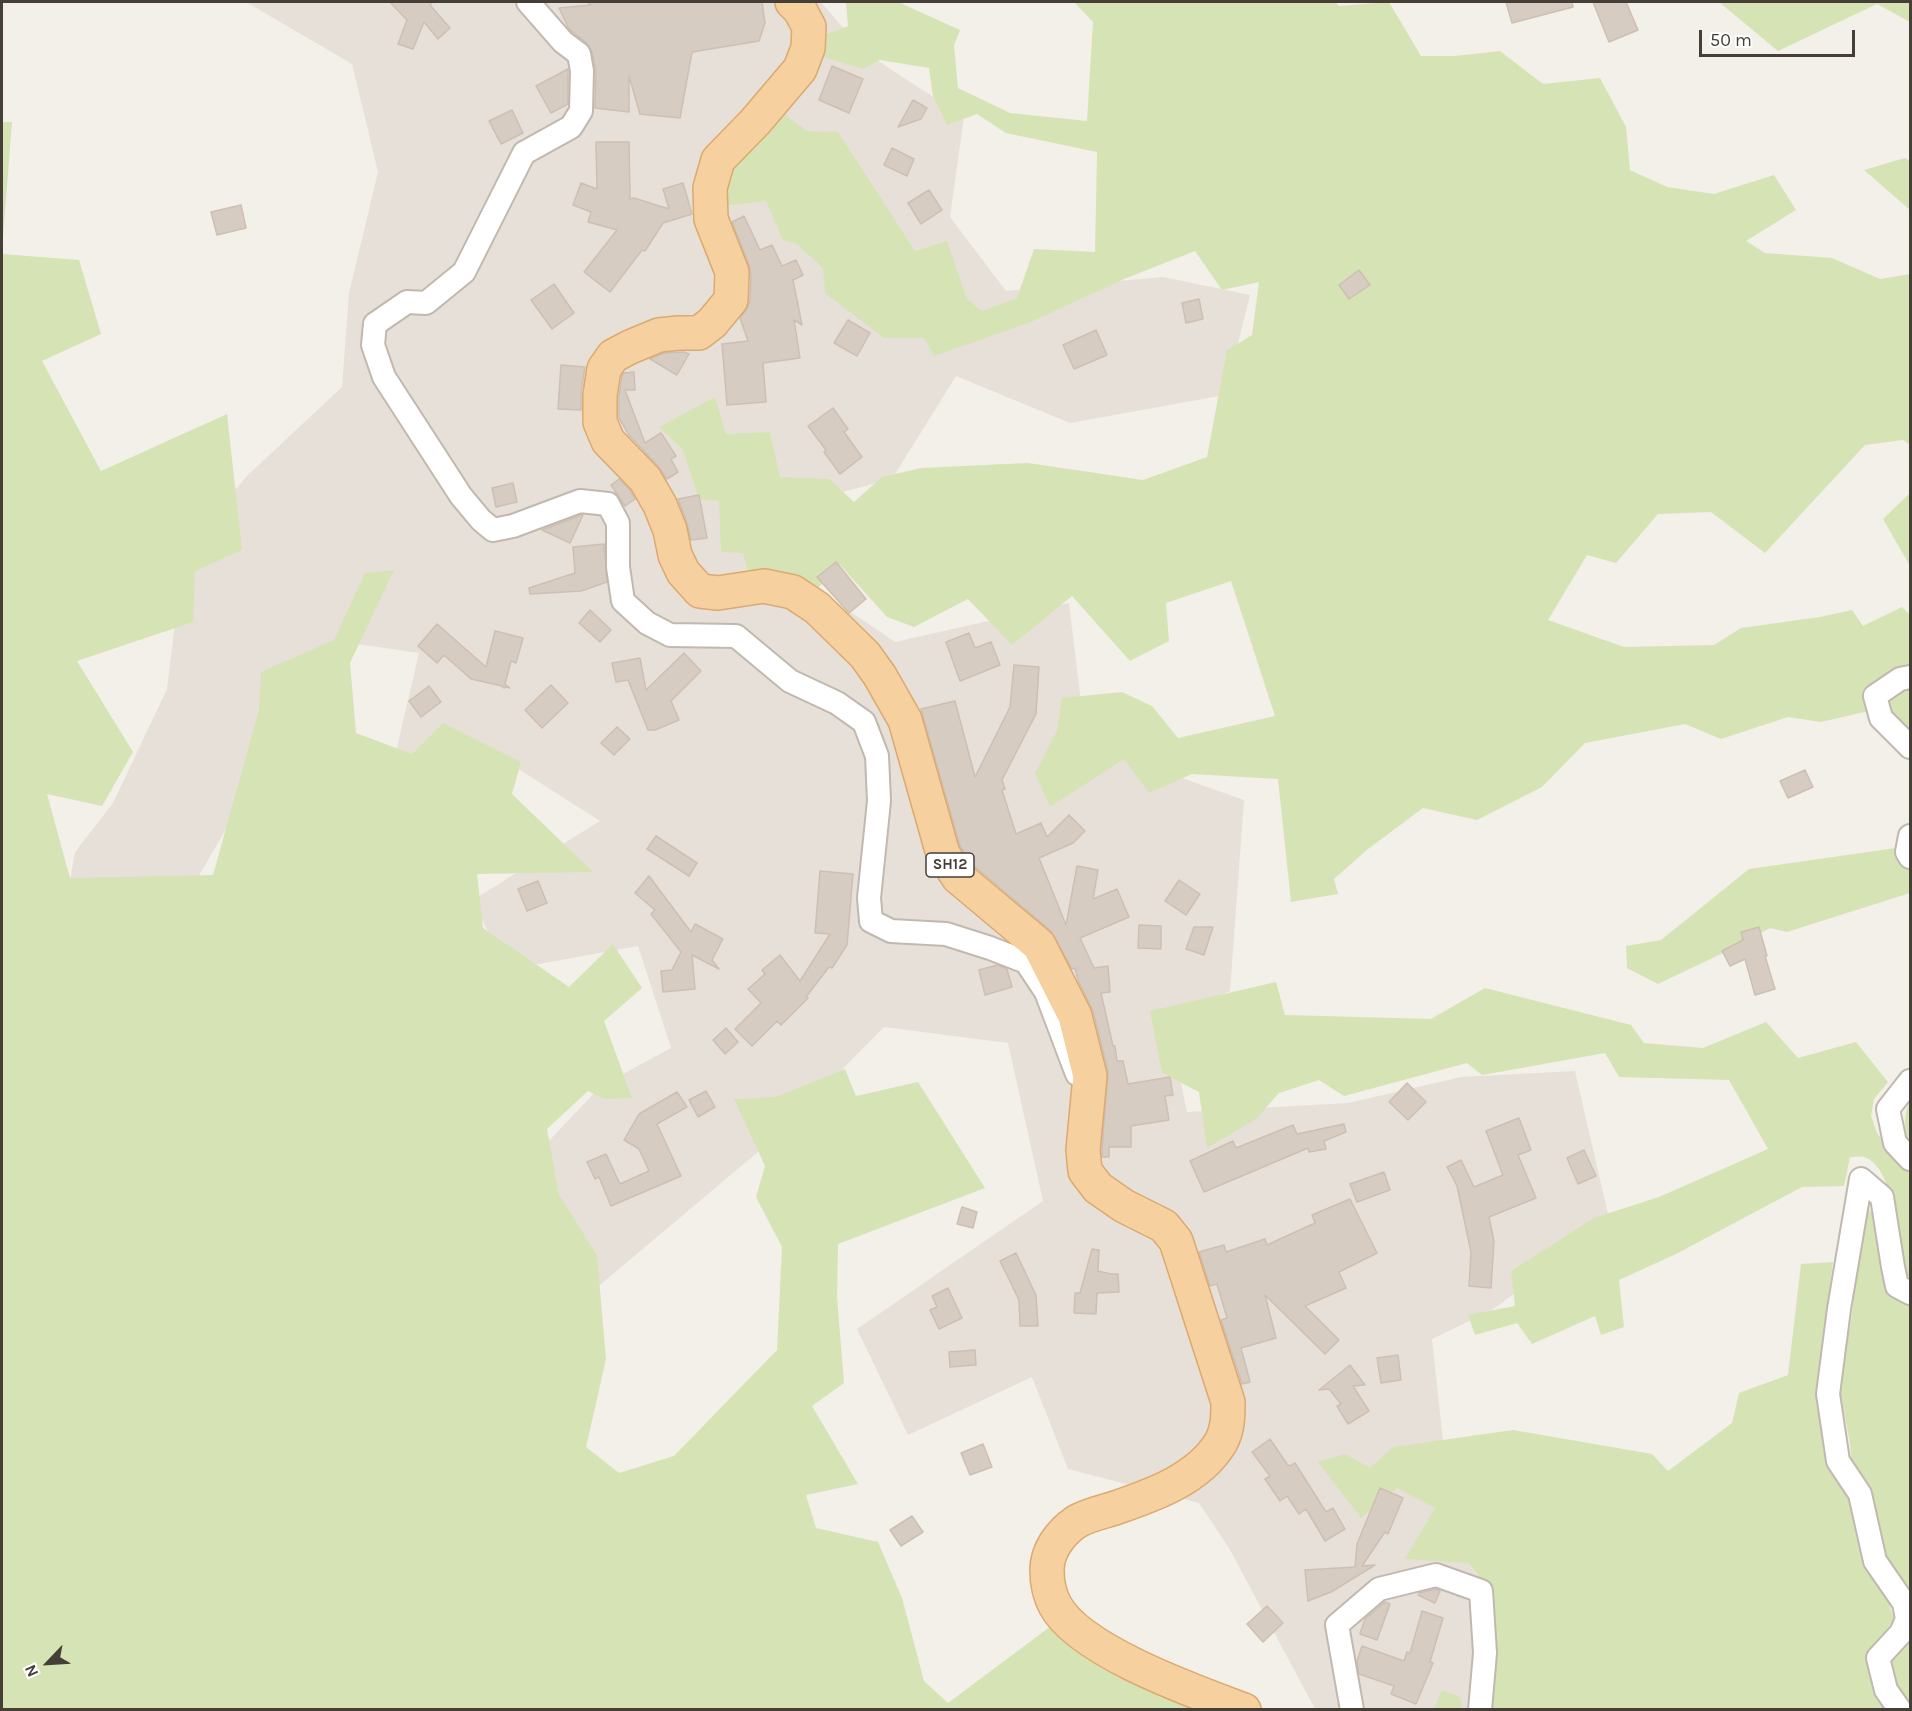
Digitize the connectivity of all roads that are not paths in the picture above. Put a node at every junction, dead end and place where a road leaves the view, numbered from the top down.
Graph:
1 (528, 2) edge
2 (792, 2) edge
3 (1911, 677) edge
4 (1911, 747) edge
5 (1911, 836) edge
6 (1911, 857) edge
7 (1911, 1081) edge
8 (1089, 1100) junction
9 (1911, 1159) edge
10 (1911, 1293) edge
11 (1244, 1710) edge
12 (1352, 1710) edge
13 (1480, 1710) edge
14 (1900, 1710) edge

1 - 8 street
2 - 8 main road, SH12
3 - 4 street
5 - 6 street
7 - 9 street
8 - 11 main road, SH12
10 - 14 street
12 - 13 street

